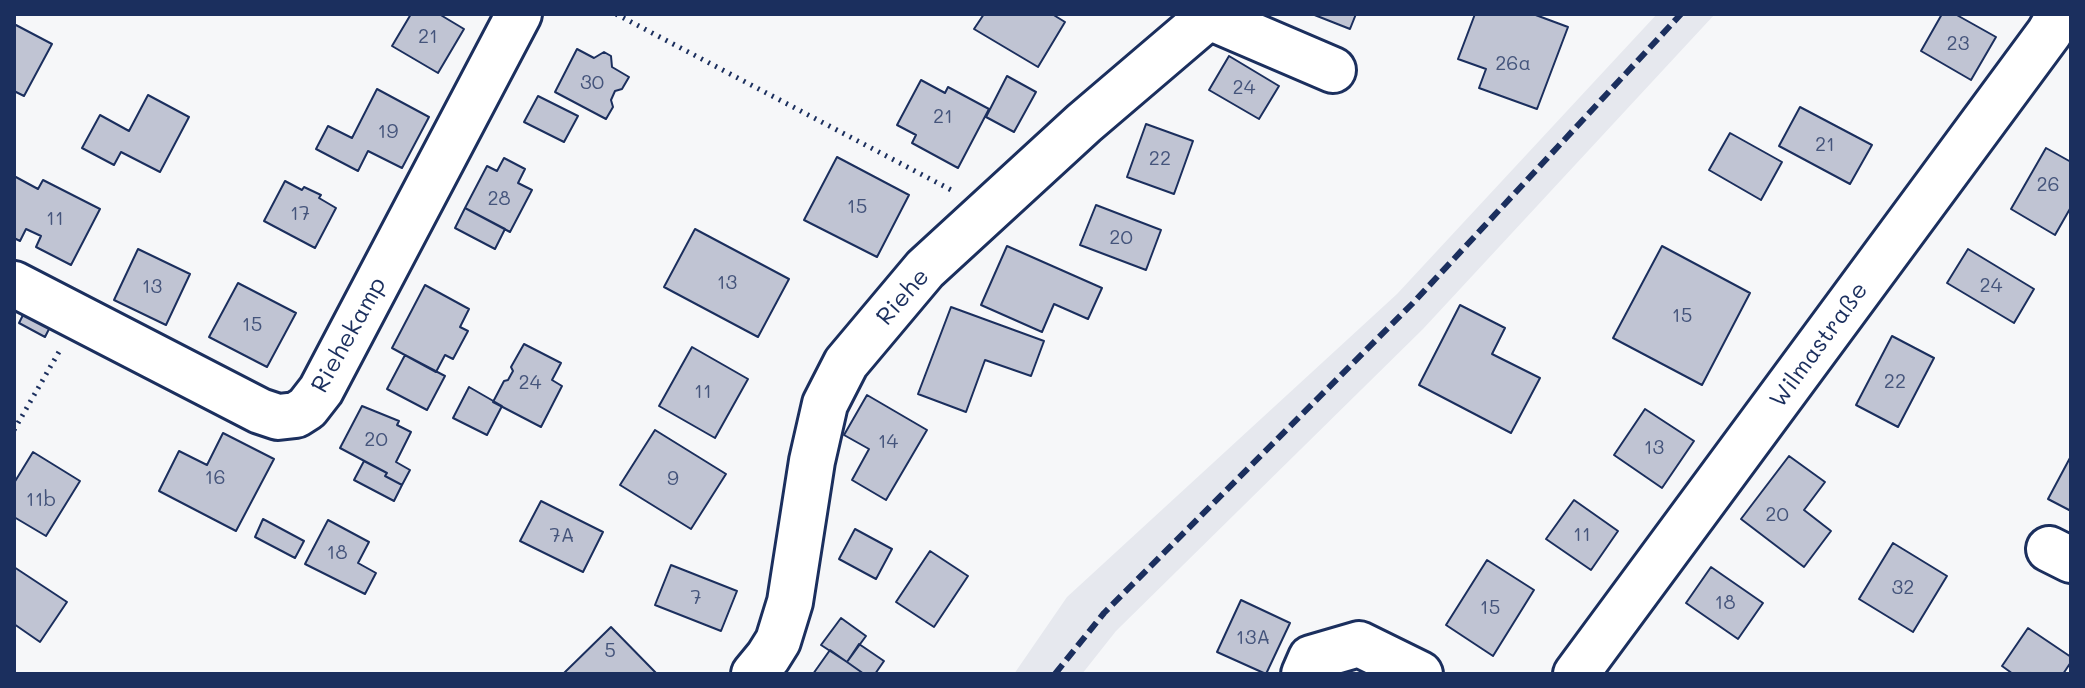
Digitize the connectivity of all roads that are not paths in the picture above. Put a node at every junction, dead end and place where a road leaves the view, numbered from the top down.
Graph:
1 (519, 14) edge
2 (2060, 14) edge
3 (1208, 15) edge
4 (1333, 70) dead end
5 (14, 284) edge
6 (754, 674) edge
7 (1304, 674) edge
8 (1420, 674) edge
9 (1576, 674) edge

1 - 5 street, Riehekamp
2 - 9 street, Wilmastraße
3 - 4 street
3 - 6 street, Riehe
7 - 8 street

